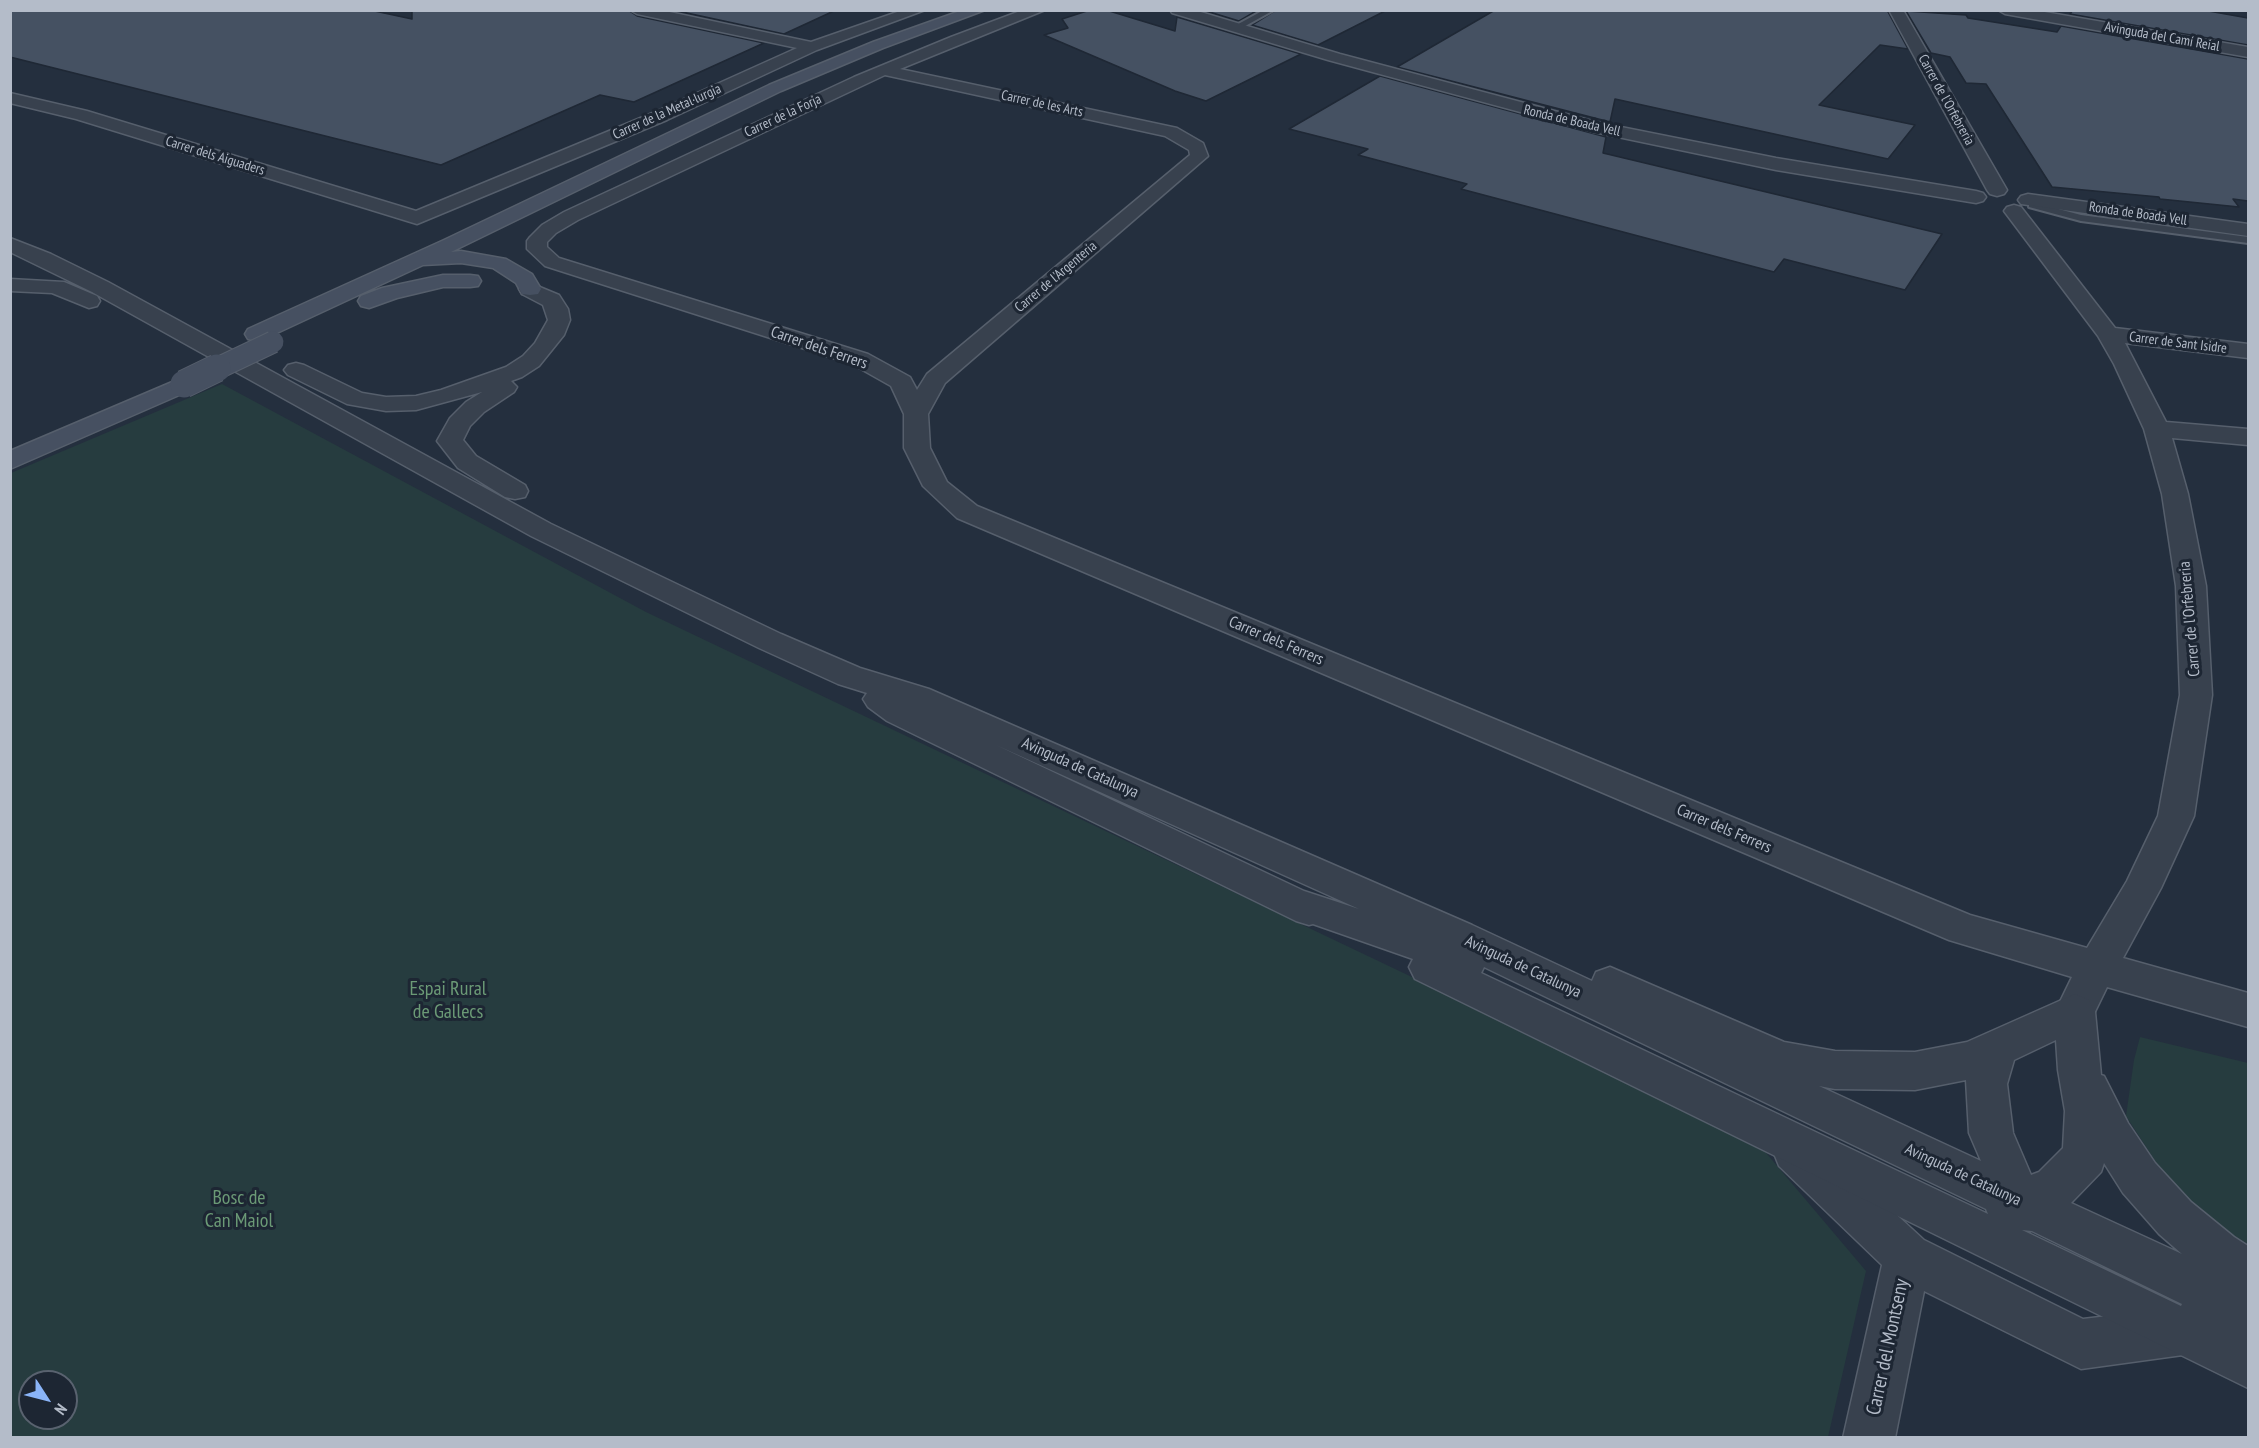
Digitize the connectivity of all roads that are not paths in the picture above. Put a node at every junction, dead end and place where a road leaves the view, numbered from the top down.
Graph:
1 (637, 10) edge
2 (918, 10) edge
3 (978, 10) edge
4 (1038, 10) edge
5 (1177, 10) edge
6 (1271, 10) edge
7 (1896, 10) edge
8 (2005, 10) edge
9 (927, 28) junction
10 (1235, 28) junction
11 (812, 47) junction
12 (2248, 52) edge
13 (883, 70) junction
14 (10, 98) edge
15 (1197, 147) joint
16 (1976, 197) junction
17 (2018, 202) junction
18 (417, 218) joint
19 (10, 229) edge
20 (2248, 230) edge
21 (530, 231) junction
22 (2248, 240) edge
23 (10, 244) edge
24 (502, 249) junction
25 (446, 252) junction
26 (470, 281) junction
27 (10, 285) edge
28 (531, 289) junction
29 (322, 319) junction
30 (2108, 334) junction
31 (264, 338) junction
32 (2248, 351) edge
33 (514, 372) junction
34 (916, 414) junction
35 (2157, 429) junction
36 (2248, 437) edge
37 (13, 446) edge
38 (541, 530) junction
39 (770, 641) junction
40 (849, 676) junction
41 (1062, 760) junction
42 (1290, 901) junction
43 (2097, 967) junction
44 (2248, 1010) edge
45 (2075, 1012) junction
46 (1997, 1049) junction
47 (2079, 1070) junction
48 (1779, 1136) junction
49 (2020, 1202) junction
50 (1907, 1257) junction
51 (2248, 1272) edge
52 (2248, 1310) edge
53 (2183, 1331) junction
54 (2248, 1335) edge
55 (2248, 1363) edge
56 (1869, 1437) edge

1 - 11 street
2 - 11 street, Carrer de la Metal·lurgia
3 - 9 main road
4 - 13 street, Carrer de la Forja
5 - 10 street, Ronda de Boada Vell
6 - 10 lane
7 - 17 street, Carrer de l'Orfebreria
8 - 12 street, Avinguda del Camí Reial
9 - 21 main road
9 - 25 main road
10 - 16 street, Ronda de Boada Vell
11 - 18 street, Carrer de la Metal·lurgia
13 - 15 street, Carrer de les Arts
13 - 21 street, Carrer de la Forja
14 - 18 street, Carrer dels Aiguaders
15 - 34 street, Carrer de l'Argenteria
16 - 17 street, Ronda de Boada Vell
16 - 17 street
17 - 20 street, Ronda de Boada Vell
17 - 22 lane
17 - 30 street, Carrer de l'Orfebreria
19 - 33 street
21 - 24 main road
21 - 25 main road
21 - 34 street, Carrer dels Ferrers
23 - 38 street
24 - 25 main road
24 - 28 main road
25 - 26 main road
25 - 29 main road
25 - 31 main road
26 - 28 main road
26 - 29 main road
27 - 38 street
28 - 33 street
29 - 31 main road
30 - 32 street, Carrer de Sant Isidre
30 - 35 street, Carrer de l'Orfebreria
31 - 37 main road, bridge
33 - 39 street
34 - 43 street, Carrer dels Ferrers
35 - 36 street
35 - 43 street, Carrer de l'Orfebreria
38 - 39 street
39 - 40 street
40 - 41 street, Avinguda de Catalunya
40 - 42 street, Avinguda de Catalunya
41 - 46 street
41 - 49 street, Avinguda de Catalunya
42 - 48 street, Avinguda de Catalunya
42 - 49 street
43 - 44 street, Carrer dels Ferrers
43 - 45 street, Carrer de l'Orfebreria
45 - 46 street
45 - 47 street
46 - 49 street
47 - 49 street
47 - 51 street
48 - 50 street, Avinguda de Catalunya
48 - 53 street, Avinguda de Catalunya
49 - 52 street, Avinguda de Catalunya
49 - 54 street
50 - 53 street, Avinguda de Catalunya
50 - 56 street, Carrer del Montseny
53 - 55 street, Avinguda de Catalunya

